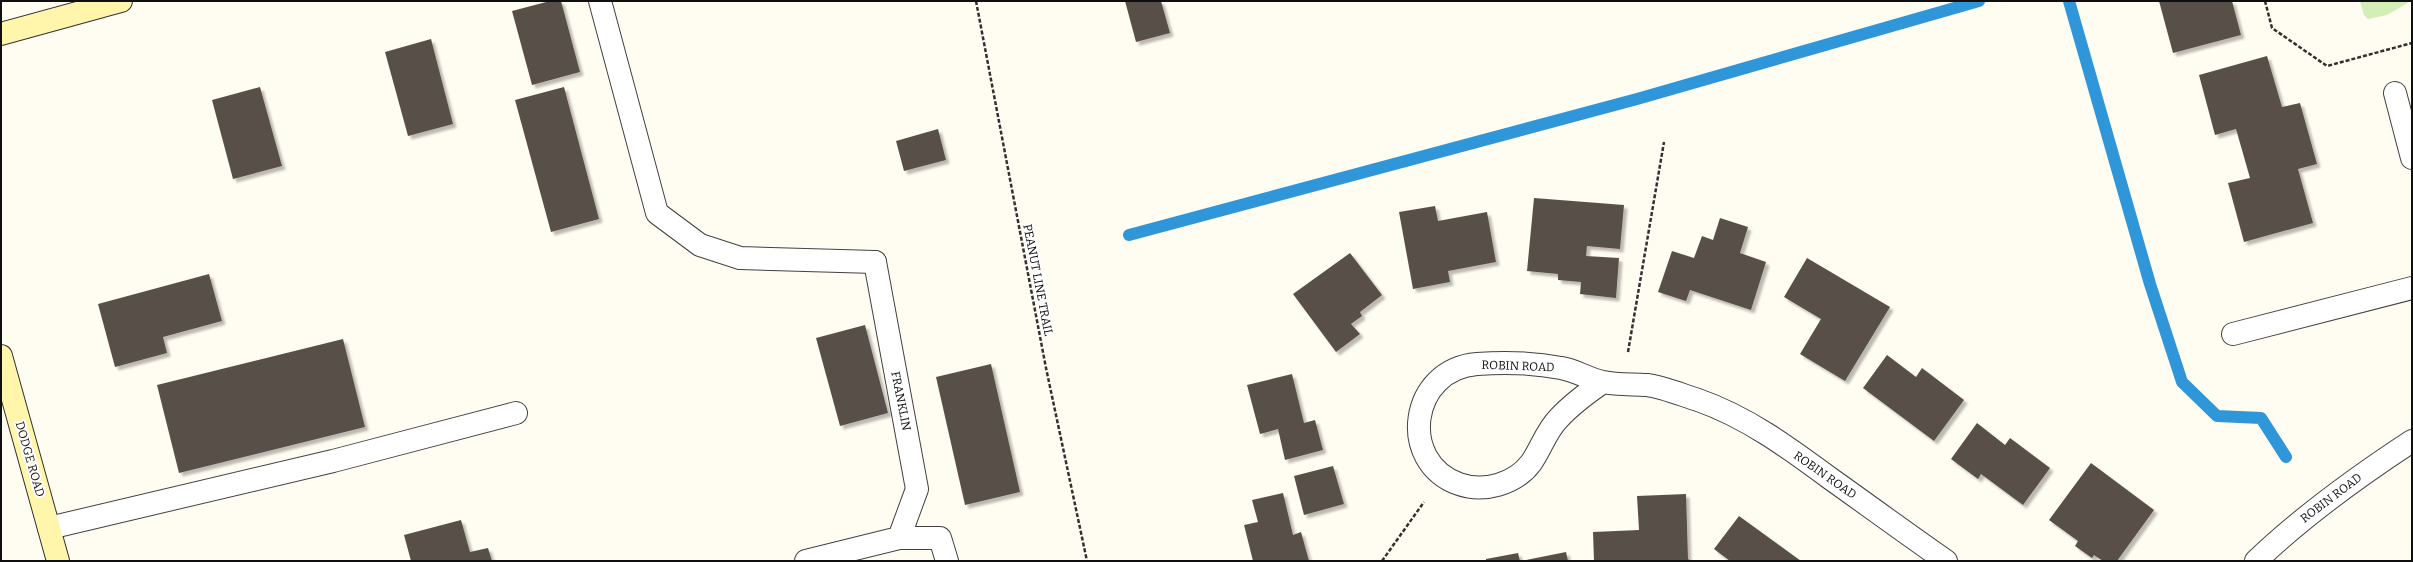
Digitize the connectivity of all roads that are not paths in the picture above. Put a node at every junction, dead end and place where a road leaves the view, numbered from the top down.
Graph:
1 (121, 1) edge
2 (600, 1) edge
3 (1, 34) edge
4 (2395, 93) dead end
5 (2412, 158) edge
6 (2412, 288) edge
7 (2233, 334) dead end
8 (1, 356) edge
9 (1613, 383) junction
10 (516, 413) dead end
11 (2412, 441) edge
12 (49, 528) junction
13 (899, 538) junction
14 (58, 561) edge
15 (806, 561) edge
16 (946, 561) edge
17 (1946, 561) edge
18 (2256, 561) edge

1 - 3 street
2 - 13 street, FRANKLIN
4 - 5 street
6 - 7 street
8 - 12 street, DODGE ROAD
9 - 9 street, ROBIN ROAD
9 - 17 street, ROBIN ROAD
10 - 12 street
11 - 18 street, ROBIN ROAD
12 - 14 street, DODGE ROAD
13 - 15 street
13 - 16 street

